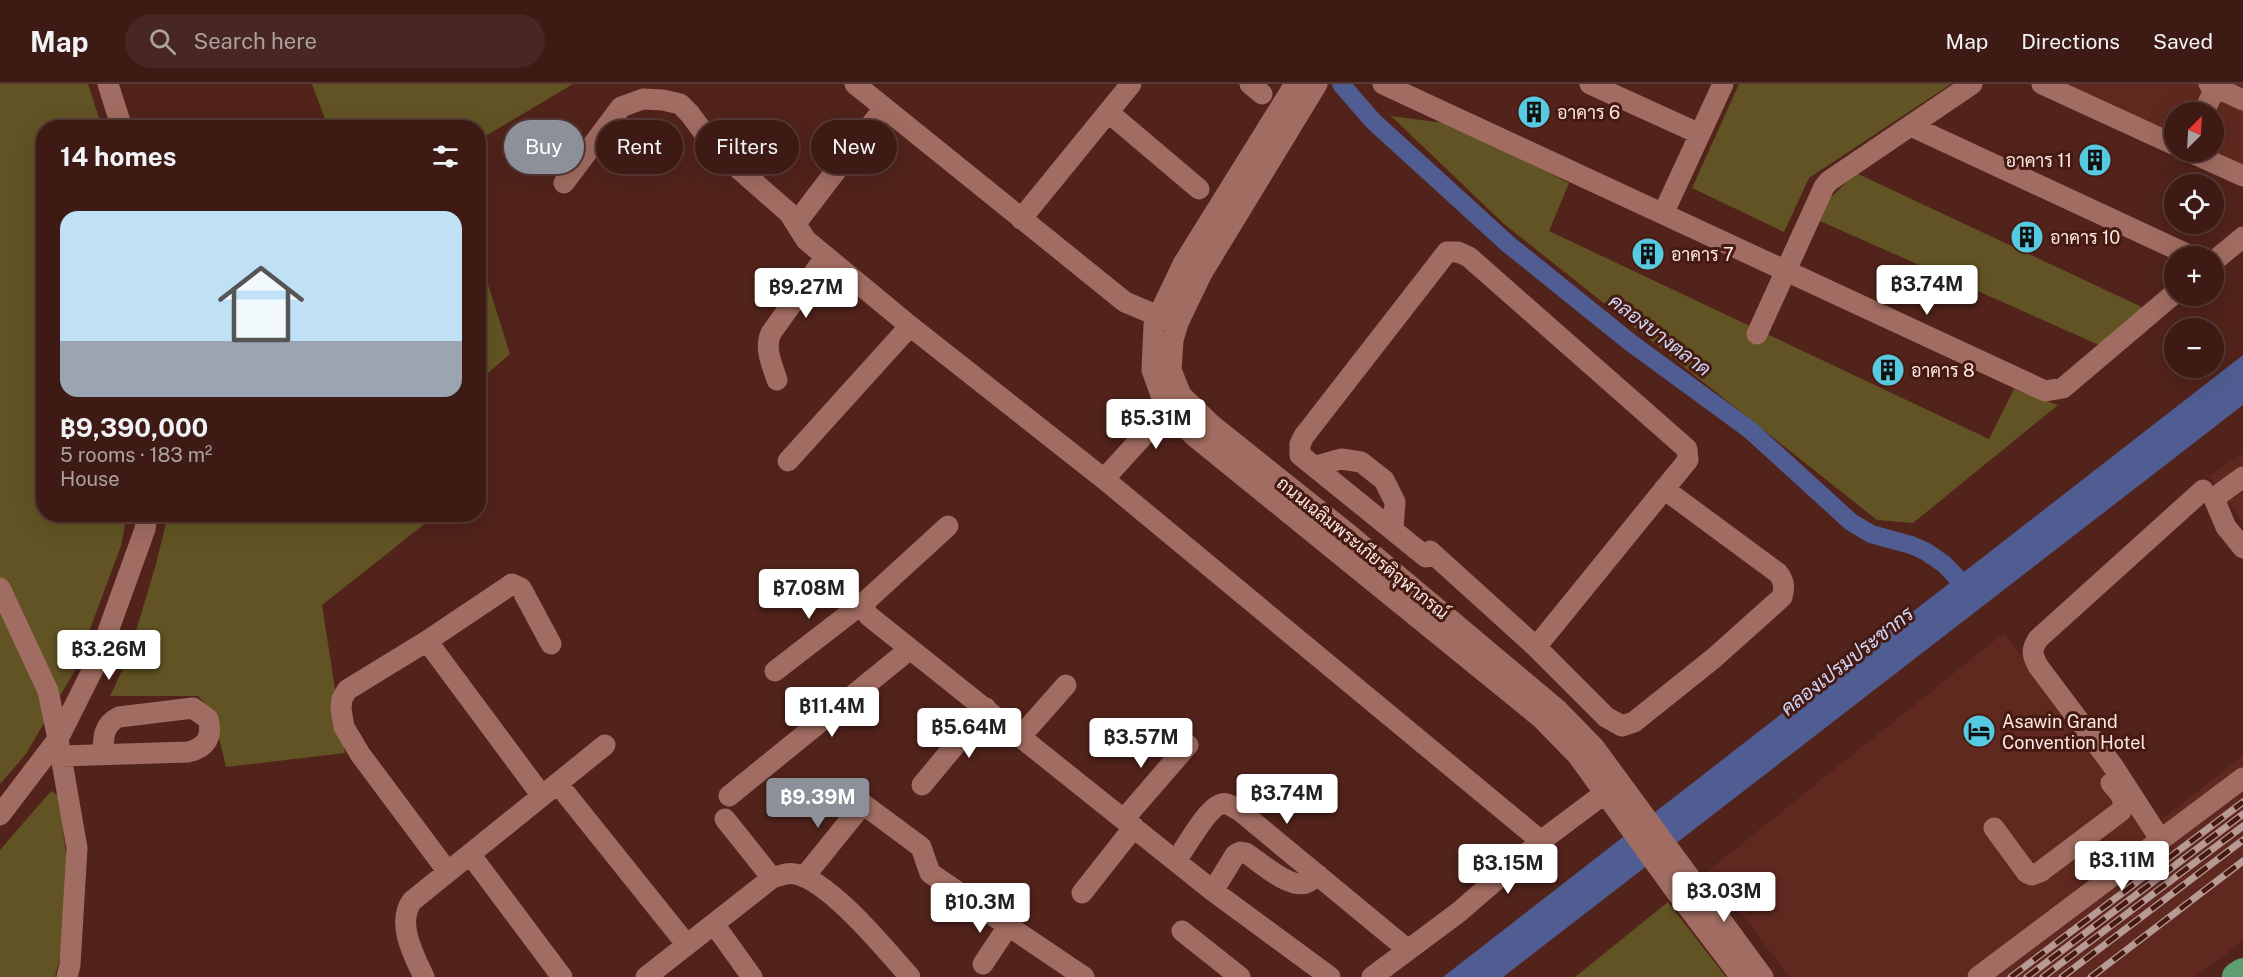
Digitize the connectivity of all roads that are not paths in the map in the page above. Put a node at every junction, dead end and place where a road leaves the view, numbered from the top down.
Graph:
1 (108, 84) edge
2 (855, 84) edge
3 (1131, 84) edge
4 (1295, 84) edge
5 (1317, 84) edge
6 (1383, 84) edge
7 (1590, 84) edge
8 (1723, 84) edge
9 (1972, 84) edge
10 (2042, 84) edge
11 (2214, 85) edge
12 (2243, 100) edge
13 (2208, 102) edge
14 (884, 108) junction
15 (1108, 112) junction
16 (119, 120) edge
17 (1283, 121) junction
18 (1911, 126) junction
19 (1700, 134) junction
20 (2164, 140) edge
21 (2212, 162) edge
22 (2243, 176) edge
23 (564, 183) dead end
24 (1199, 189) dead end
25 (1663, 214) junction
26 (1021, 219) junction
27 (796, 223) junction
28 (2243, 237) edge
29 (2170, 246) edge
30 (2224, 253) edge
31 (826, 256) junction
32 (1785, 271) junction
33 (2164, 302) edge
34 (1157, 317) junction
35 (1178, 324) junction
36 (910, 326) junction
37 (1757, 334) dead end
38 (777, 380) dead end
39 (1174, 402) junction
40 (788, 462) dead end
41 (1316, 466) junction
42 (2243, 477) edge
43 (1104, 479) junction
44 (1664, 489) junction
45 (2203, 490) dead end
46 (1372, 512) junction
47 (146, 522) edge
48 (948, 526) dead end
49 (1393, 529) junction
50 (1344, 544) junction
51 (2243, 548) edge
52 (0, 588) edge
53 (867, 600) junction
54 (427, 641) junction
55 (551, 644) dead end
56 (1536, 647) junction
57 (910, 649) junction
58 (775, 671) dead end
59 (2027, 671) dead end
60 (1066, 685) dead end
61 (986, 708) junction
62 (1021, 736) junction
63 (605, 745) dead end
64 (1188, 745) dead end
65 (59, 748) junction
66 (103, 755) junction
67 (2243, 778) edge
68 (922, 785) dead end
69 (550, 790) junction
70 (1618, 794) junction
71 (729, 796) dead end
72 (0, 814) edge
73 (725, 819) dead end
74 (1129, 823) junction
75 (1994, 828) dead end
76 (2084, 838) junction
77 (2160, 839) junction
78 (1541, 841) junction
79 (470, 854) junction
80 (1176, 861) junction
81 (448, 872) junction
82 (1318, 875) junction
83 (2112, 875) junction
84 (804, 877) junction
85 (772, 878) junction
86 (1684, 888) junction
87 (1213, 891) junction
88 (1082, 893) dead end
89 (714, 924) junction
90 (1009, 925) junction
91 (1182, 931) dead end
92 (687, 945) junction
93 (1407, 949) junction
94 (983, 964) dead end
95 (2243, 972) edge
96 (67, 977) edge
97 (424, 977) edge
98 (562, 977) edge
99 (646, 977) edge
100 (752, 977) edge
101 (910, 977) edge
102 (1084, 977) edge
103 (1240, 977) edge
104 (1330, 977) edge
105 (1372, 977) edge
106 (1741, 977) edge
107 (1763, 977) edge
108 (1978, 977) edge
109 (2237, 977) edge

1 - 16 street
2 - 14 street
3 - 15 street
4 - 17 street, ถนนเฉลิมพระเกียรติจุฬาภรณ์
5 - 17 street, ถนนเฉลิมพระเกียรติจุฬาภรณ์
6 - 25 street
7 - 19 street
8 - 19 street
9 - 18 street
10 - 20 street
11 - 12 street
11 - 13 street
14 - 26 street
14 - 27 street
15 - 24 street
15 - 26 street
17 - 34 street, ถนนเฉลิมพระเกียรติจุฬาภรณ์
17 - 35 street, ถนนเฉลิมพระเกียรติจุฬาภรณ์
18 - 29 street
18 - 32 street
19 - 25 street
21 - 22 street
23 - 27 street
25 - 32 street
26 - 34 street
27 - 31 street
28 - 30 street
31 - 36 street
31 - 38 street
32 - 33 street
32 - 37 street
34 - 35 street
34 - 39 street, ถนนเฉลิมพระเกียรติจุฬาภรณ์
35 - 39 street, ถนนเฉลิมพระเกียรติจุฬาภรณ์
36 - 40 street
36 - 43 street
39 - 43 street
39 - 50 street, ถนนเฉลิมพระเกียรติจุฬาภรณ์
41 - 44 street
41 - 46 street
41 - 49 street
42 - 51 street
43 - 78 street
44 - 56 street
44 - 56 street
45 - 77 street
46 - 49 street
46 - 50 street
47 - 65 street
48 - 53 street
49 - 56 street
50 - 70 street, ถนนเฉลิมพระเกียรติจุฬาภรณ์
52 - 65 street
53 - 57 street
53 - 58 street
54 - 55 street
54 - 69 street
54 - 81 street
57 - 61 street
57 - 71 street
59 - 76 street
60 - 62 street
61 - 62 street
61 - 68 street
62 - 74 street
63 - 69 street
64 - 74 street
65 - 66 street
65 - 72 street
65 - 96 street
66 - 66 street
67 - 77 street
69 - 79 street
69 - 92 street
70 - 78 street
70 - 86 street, ถนนเฉลิมพระเกียรติจุฬาภรณ์
73 - 85 street
74 - 80 street
74 - 88 street
75 - 76 street
76 - 83 street
77 - 83 street
78 - 93 street
79 - 81 street
79 - 98 street
80 - 82 street
80 - 87 street
81 - 97 street
82 - 87 street
82 - 93 street
83 - 108 street
84 - 85 street
84 - 90 street
84 - 101 street
85 - 89 street
86 - 106 street, ถนนเฉลิมพระเกียรติจุฬาภรณ์
86 - 107 street, ถนนเฉลิมพระเกียรติจุฬาภรณ์
87 - 104 street
89 - 92 street
89 - 100 street
90 - 94 street
90 - 102 street
91 - 103 street
92 - 99 street
93 - 105 street
95 - 109 highway

